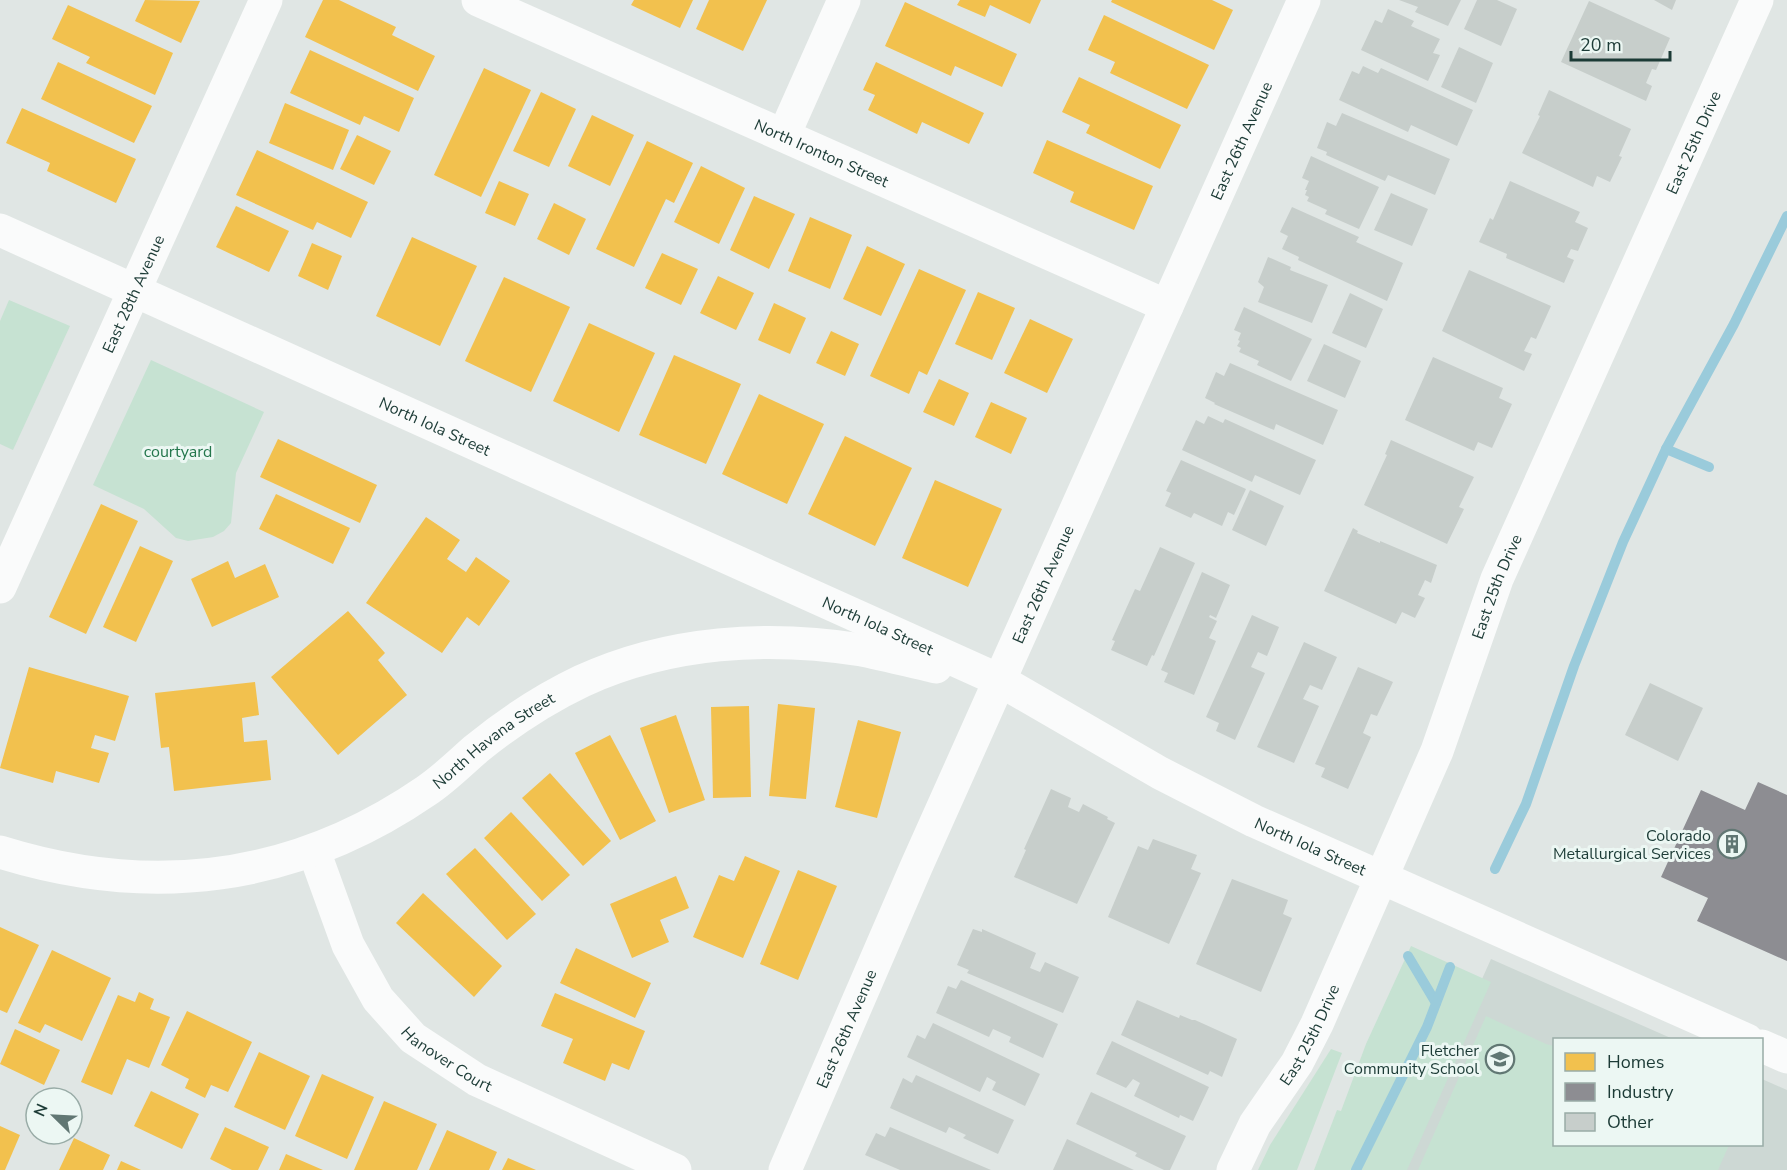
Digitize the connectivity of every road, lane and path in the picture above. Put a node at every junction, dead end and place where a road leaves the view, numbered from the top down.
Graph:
1 (266, 0) edge
2 (478, 0) edge
3 (844, 0) edge
4 (1304, 0) edge
5 (1757, 0) edge
6 (784, 135) junction
7 (0, 230) edge
8 (135, 291) junction
9 (1167, 306) junction
10 (0, 587) edge
11 (999, 680) junction
12 (314, 851) junction
13 (0, 852) edge
14 (1382, 879) junction
15 (1742, 1038) edge
16 (1763, 1047) edge
17 (1787, 1057) edge
18 (675, 1170) edge
19 (785, 1170) edge
20 (1233, 1170) edge

1 - 8 street, East 28th Avenue
2 - 6 street, North Ironton Street
3 - 6 street
4 - 9 street, East 26th Avenue
5 - 14 street, East 25th Drive
6 - 9 street, North Ironton Street
7 - 8 street, North Iola Street
8 - 10 street, East 28th Avenue
8 - 11 street, North Iola Street
9 - 11 street, East 26th Avenue
11 - 12 street, North Havana Street
11 - 14 street, North Iola Street
11 - 19 street, East 26th Avenue
12 - 13 street, North Havana Street
12 - 18 street, Hanover Court
14 - 15 street, North Iola Street
14 - 20 street, East 25th Drive
16 - 17 street

